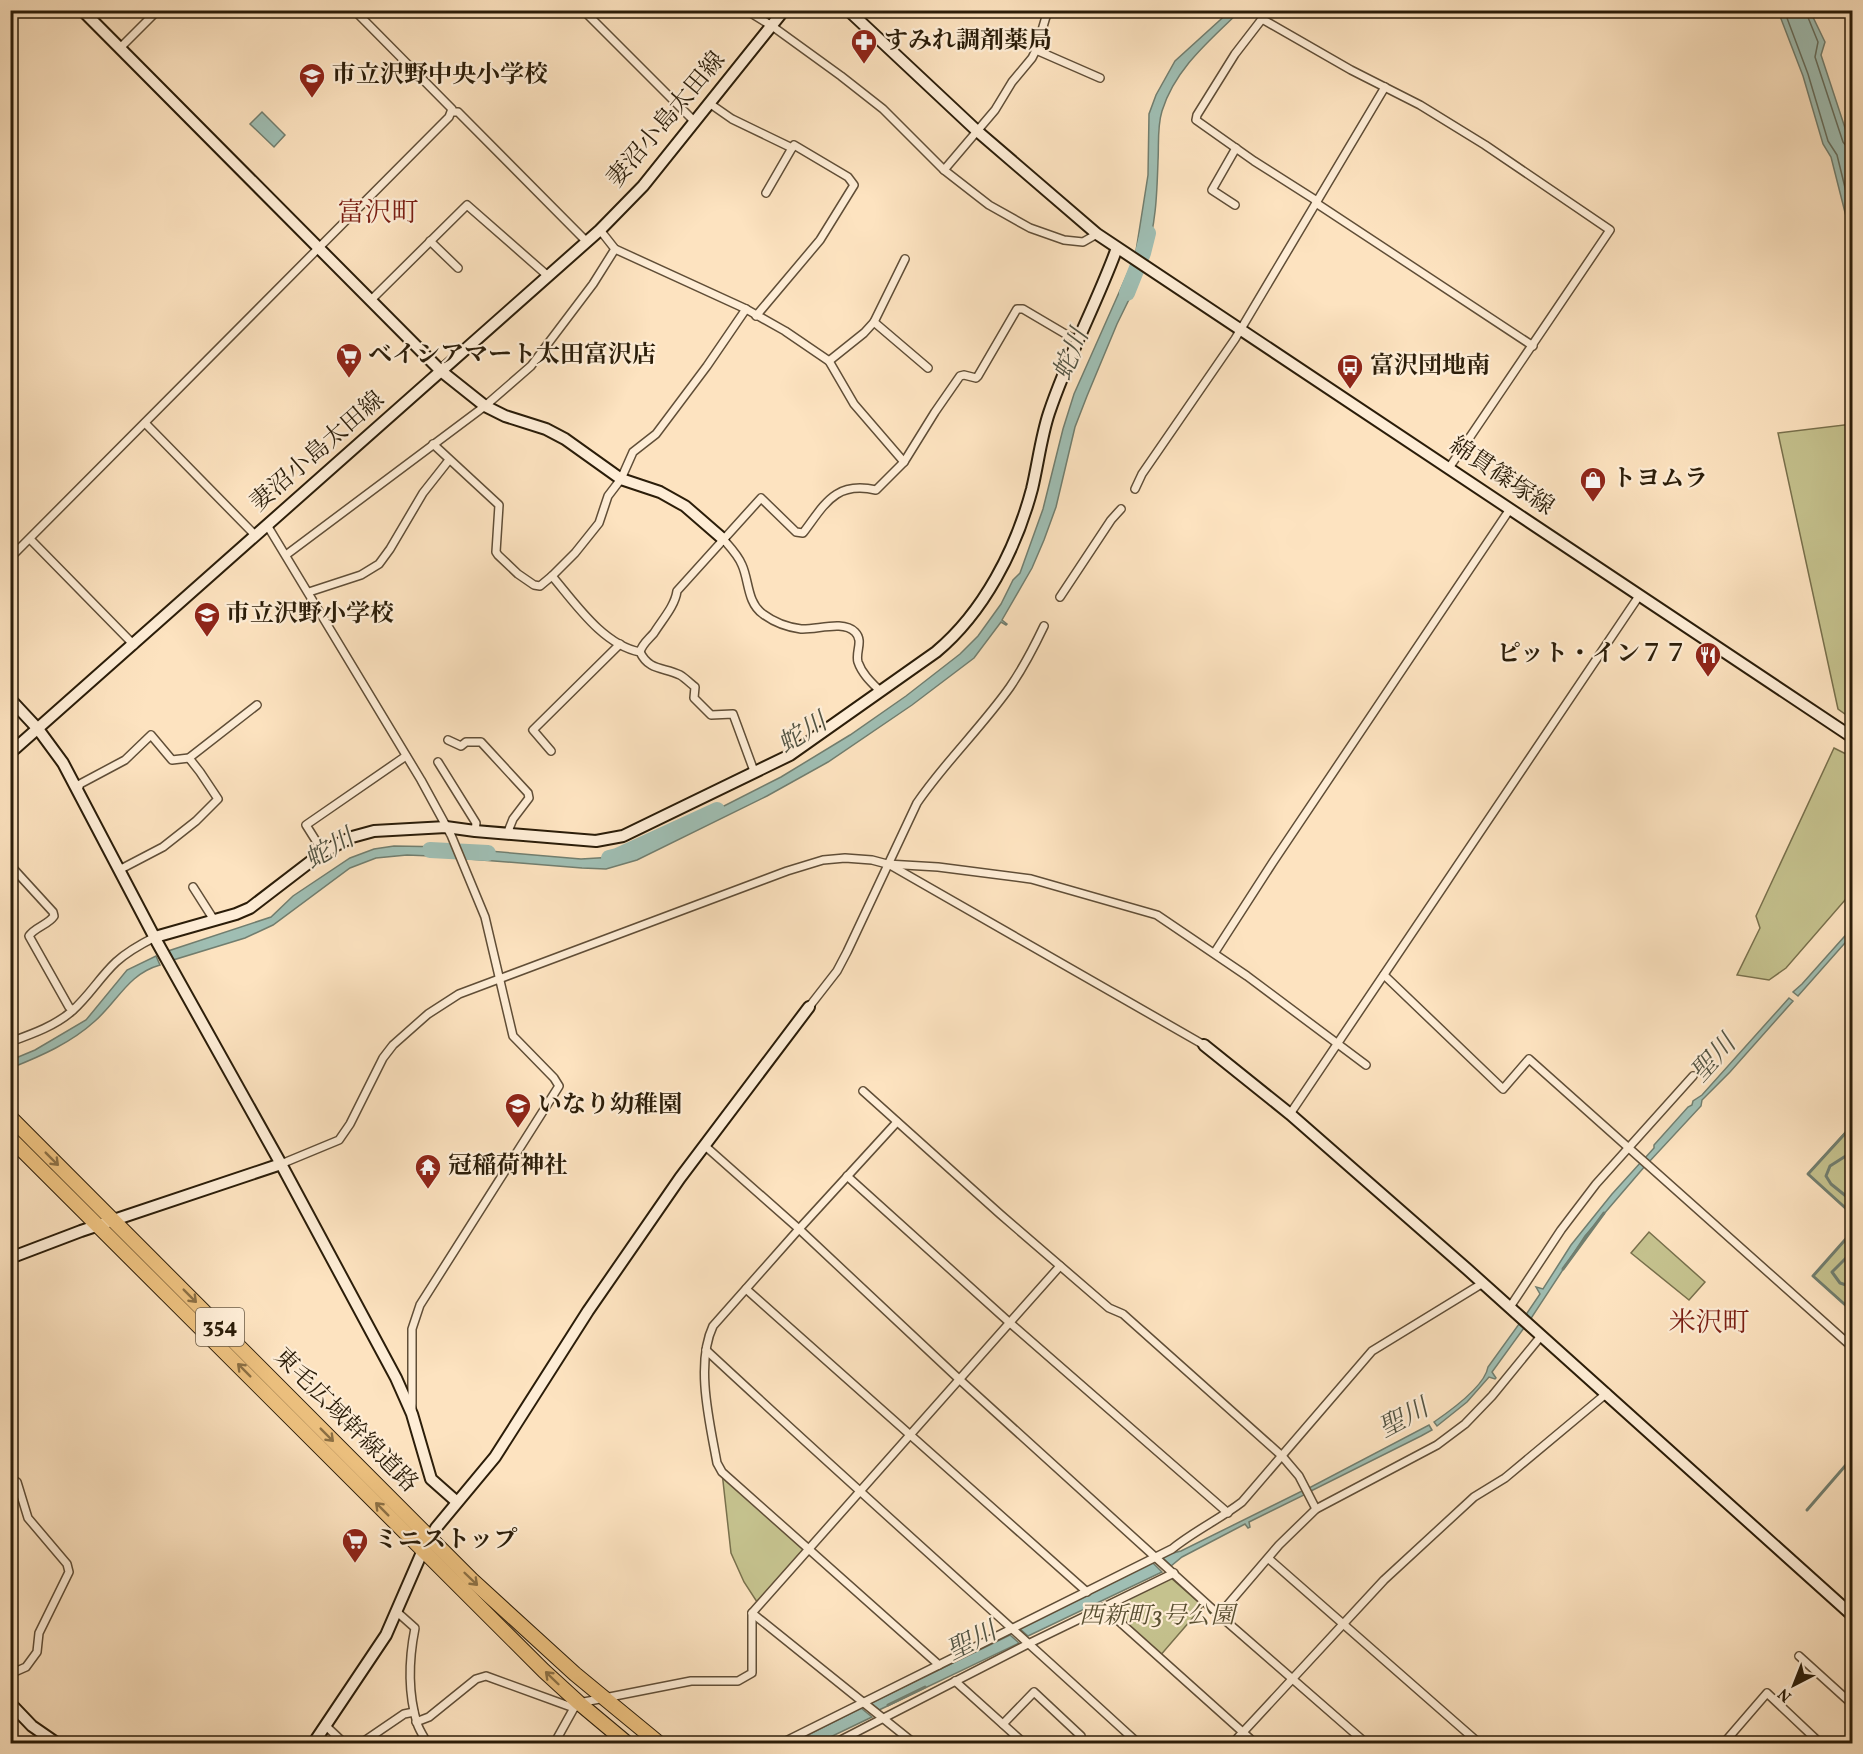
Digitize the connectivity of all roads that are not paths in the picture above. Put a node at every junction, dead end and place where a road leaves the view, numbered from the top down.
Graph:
1 (82, 10) edge
2 (158, 10) edge
3 (583, 10) edge
4 (746, 10) edge
5 (784, 10) edge
6 (848, 10) edge
7 (1048, 10) edge
8 (356, 11) edge
9 (772, 26) junction
10 (120, 48) junction
11 (1036, 50) junction
12 (1100, 78) dead end
13 (1385, 87) junction
14 (709, 103) junction
15 (452, 112) junction
16 (695, 122) junction
17 (976, 130) junction
18 (792, 148) junction
19 (1236, 148) junction
20 (944, 170) junction
21 (766, 192) dead end
22 (1316, 202) junction
23 (1234, 205) dead end
24 (600, 230) junction
25 (1097, 234) junction
26 (430, 241) junction
27 (587, 242) junction
28 (320, 248) junction
29 (615, 249) junction
30 (1121, 250) junction
31 (905, 259) dead end
32 (458, 268) dead end
33 (548, 276) junction
34 (371, 300) junction
35 (746, 309) junction
36 (756, 316) junction
37 (874, 322) junction
38 (1241, 328) junction
39 (1079, 342) junction
40 (1533, 346) junction
41 (829, 361) junction
42 (928, 368) dead end
43 (441, 371) junction
44 (485, 406) junction
45 (144, 423) junction
46 (433, 444) junction
47 (449, 460) junction
48 (904, 462) junction
49 (1449, 468) junction
50 (621, 478) junction
51 (1135, 489) dead end
52 (1121, 509) dead end
53 (1510, 509) junction
54 (267, 525) junction
55 (255, 535) junction
56 (30, 539) junction
57 (723, 539) junction
58 (286, 555) junction
59 (10, 558) edge
60 (552, 576) junction
61 (309, 592) junction
62 (1639, 596) junction
63 (1060, 597) dead end
64 (1044, 626) dead end
65 (620, 644) junction
66 (134, 645) junction
67 (640, 652) junction
68 (880, 691) junction
69 (10, 699) edge
70 (257, 705) dead end
71 (38, 729) junction
72 (1852, 737) edge
73 (448, 740) dead end
74 (551, 751) dead end
75 (10, 753) edge
76 (406, 756) junction
77 (189, 758) junction
78 (438, 762) dead end
79 (754, 771) junction
80 (78, 790) junction
81 (448, 831) junction
82 (475, 831) junction
83 (510, 834) junction
84 (323, 852) junction
85 (887, 864) junction
86 (10, 865) edge
87 (119, 870) junction
88 (194, 887) dead end
89 (214, 920) junction
90 (156, 940) junction
91 (1215, 952) junction
92 (1384, 975) junction
93 (498, 980) junction
94 (809, 1007) joint
95 (73, 1011) junction
96 (10, 1042) edge
97 (1337, 1043) junction
98 (1204, 1045) joint
99 (1366, 1065) dead end
100 (1693, 1076) dead end
101 (863, 1091) dead end
102 (1290, 1114) junction
103 (10, 1117) edge
104 (897, 1122) junction
105 (10, 1138) edge
106 (704, 1145) junction
107 (1630, 1149) junction
108 (281, 1164) junction
109 (847, 1176) junction
110 (114, 1221) junction
111 (99, 1225) junction
112 (799, 1229) junction
113 (10, 1258) edge
114 (1060, 1266) junction
115 (1483, 1282) junction
116 (746, 1289) junction
117 (1512, 1309) junction
118 (1010, 1323) junction
119 (1539, 1334) junction
120 (1852, 1347) edge
121 (706, 1350) junction
122 (960, 1380) junction
123 (1606, 1393) junction
124 (412, 1414) junction
125 (910, 1434) junction
126 (1282, 1456) junction
127 (10, 1478) edge
128 (859, 1492) junction
129 (457, 1502) junction
130 (1316, 1509) junction
131 (1228, 1513) junction
132 (426, 1544) junction
133 (808, 1548) junction
134 (1156, 1558) junction
135 (1269, 1559) junction
136 (1171, 1571) junction
137 (1087, 1592) junction
138 (1103, 1607) junction
139 (396, 1611) junction
140 (752, 1613) junction
141 (1219, 1615) junction
142 (1852, 1615) edge
143 (1341, 1624) junction
144 (1014, 1629) junction
145 (1028, 1642) junction
146 (1799, 1656) dead end
147 (939, 1665) junction
148 (10, 1674) edge
149 (1291, 1679) junction
150 (955, 1681) junction
151 (604, 1700) junction
152 (10, 1703) edge
153 (866, 1704) junction
154 (1852, 1704) edge
155 (576, 1705) junction
156 (414, 1712) junction
157 (881, 1716) junction
158 (416, 1722) junction
159 (1004, 1724) junction
160 (326, 1725) junction
161 (1243, 1732) junction
162 (58, 1743) edge
163 (313, 1743) edge
164 (345, 1743) edge
165 (360, 1743) edge
166 (428, 1743) edge
167 (554, 1743) edge
168 (628, 1743) edge
169 (660, 1743) edge
170 (780, 1743) edge
171 (833, 1743) edge
172 (915, 1743) edge
173 (1025, 1743) edge
174 (1074, 1743) edge
175 (1139, 1743) edge
176 (1232, 1743) edge
177 (1256, 1743) edge
178 (1367, 1743) edge
179 (1480, 1743) edge
180 (1723, 1743) edge
181 (1821, 1743) edge

1 - 10 street
2 - 10 street
3 - 16 street
4 - 9 street
5 - 9 street, 妻沼小島太田線
6 - 17 street, 綿貫篠塚線
7 - 11 street
8 - 15 street
9 - 14 street, 妻沼小島太田線
9 - 20 street
10 - 28 street
11 - 12 street
11 - 17 street
13 - 19 street
13 - 22 street
13 - 40 street
14 - 16 street, 妻沼小島太田線
14 - 18 street
15 - 27 street
15 - 28 street
16 - 24 street, 妻沼小島太田線
17 - 20 street
17 - 25 street, 綿貫篠塚線
18 - 21 street
18 - 36 street
19 - 22 street
19 - 23 street
20 - 25 street
22 - 38 street
22 - 40 street
24 - 27 street, 妻沼小島太田線
24 - 29 street
25 - 30 street, 綿貫篠塚線
26 - 32 street
26 - 33 street
26 - 34 street
27 - 33 street, 妻沼小島太田線
28 - 34 street
28 - 45 street
29 - 35 street
29 - 44 street
30 - 38 street, 綿貫篠塚線
30 - 39 street
31 - 37 street
33 - 43 street, 妻沼小島太田線
34 - 43 street
35 - 36 street
35 - 50 street
36 - 41 street
37 - 41 street
37 - 42 street
38 - 49 street, 綿貫篠塚線
38 - 51 street
39 - 48 street
39 - 68 street
40 - 49 street
41 - 48 street
43 - 44 street
43 - 54 street, 妻沼小島太田線
44 - 46 street
44 - 50 street
45 - 55 street
45 - 56 street
46 - 47 street
46 - 58 street
47 - 60 street
47 - 61 street
48 - 57 street
49 - 53 street, 綿貫篠塚線
50 - 57 street
50 - 60 street
52 - 63 street
53 - 62 street, 綿貫篠塚線
53 - 91 street
54 - 55 street, 妻沼小島太田線
54 - 58 street
55 - 66 street, 妻沼小島太田線
56 - 59 street
56 - 66 street
57 - 67 street
57 - 68 street
58 - 61 street
60 - 65 street
61 - 76 street
62 - 72 street, 綿貫篠塚線
62 - 92 street
64 - 85 street
65 - 67 street
65 - 74 street
66 - 71 street, 妻沼小島太田線
67 - 79 street
68 - 79 street
69 - 71 street
70 - 77 street
71 - 75 street, 妻沼小島太田線
71 - 80 street
73 - 83 street
76 - 81 street
76 - 84 street
77 - 80 street
77 - 87 street
78 - 82 street
79 - 83 street
80 - 87 street
81 - 82 street
81 - 84 street
81 - 93 street
82 - 83 street
84 - 89 street
85 - 91 street
85 - 93 street
85 - 94 street
85 - 98 street
86 - 95 street
87 - 90 street
88 - 89 street
89 - 90 street
90 - 95 street
90 - 108 street
91 - 97 street
92 - 97 street
92 - 107 street
93 - 108 street
93 - 124 street
94 - 106 street
95 - 96 street
97 - 99 street
97 - 102 street
98 - 102 street
100 - 107 street
101 - 104 street
102 - 115 street
103 -> 110 highway, 東毛広域幹線道路 / 354
104 - 109 street
104 - 114 street
105 - 111 highway, 東毛広域幹線道路 / 354
106 - 112 street
106 - 129 street
107 - 117 street
107 - 120 street
108 - 110 street
108 - 124 street
109 - 112 street
109 - 118 street
110 - 111 street
110 -> 132 highway, 東毛広域幹線道路 / 354
111 - 113 street
132 -> 111 highway, 東毛広域幹線道路 / 354
112 - 116 street
112 - 122 street
114 - 118 street
114 - 126 street
115 - 117 street
115 - 126 street
116 - 121 street
116 - 125 street
117 - 119 street
118 - 122 street
118 - 131 street
119 - 123 street
119 - 130 street
121 - 128 street
121 - 133 street
122 - 125 street
122 - 134 street
123 - 142 street
123 - 143 street
124 - 129 street
125 - 128 street
125 - 137 street
126 - 130 street
126 - 131 street
127 - 148 street
128 - 133 street
128 - 144 street
129 - 132 street
130 - 135 street
131 - 134 street
132 - 139 street
132 -> 151 highway, 東毛広域幹線道路 / 354
155 -> 132 highway, 東毛広域幹線道路 / 354
133 - 140 street
133 - 147 street
134 - 136 street
134 - 137 street
135 - 141 street
135 - 143 street
136 - 138 street
136 - 141 street
137 - 144 street
138 - 145 street
138 - 161 street
139 - 156 street
139 - 160 street
140 - 151 street
140 - 153 street
141 - 149 street
143 - 149 street
143 - 179 street
144 - 145 street
144 - 147 street
145 - 150 street
145 - 175 street
146 - 154 street
147 - 153 street
149 - 161 street
149 - 178 street
150 - 157 street
150 - 159 street
151 - 155 street
151 - 169 highway, 東毛広域幹線道路 / 354
152 - 162 street
153 - 157 street
153 - 170 street
155 - 158 street
155 - 167 street
155 - 168 highway, 東毛広域幹線道路 / 354
156 - 158 street
156 - 165 street
157 - 171 street
157 - 172 street
158 - 166 street
159 - 173 street
159 - 174 street
160 - 163 street
160 - 164 street
161 - 176 street
161 - 177 street
180 - 181 street

